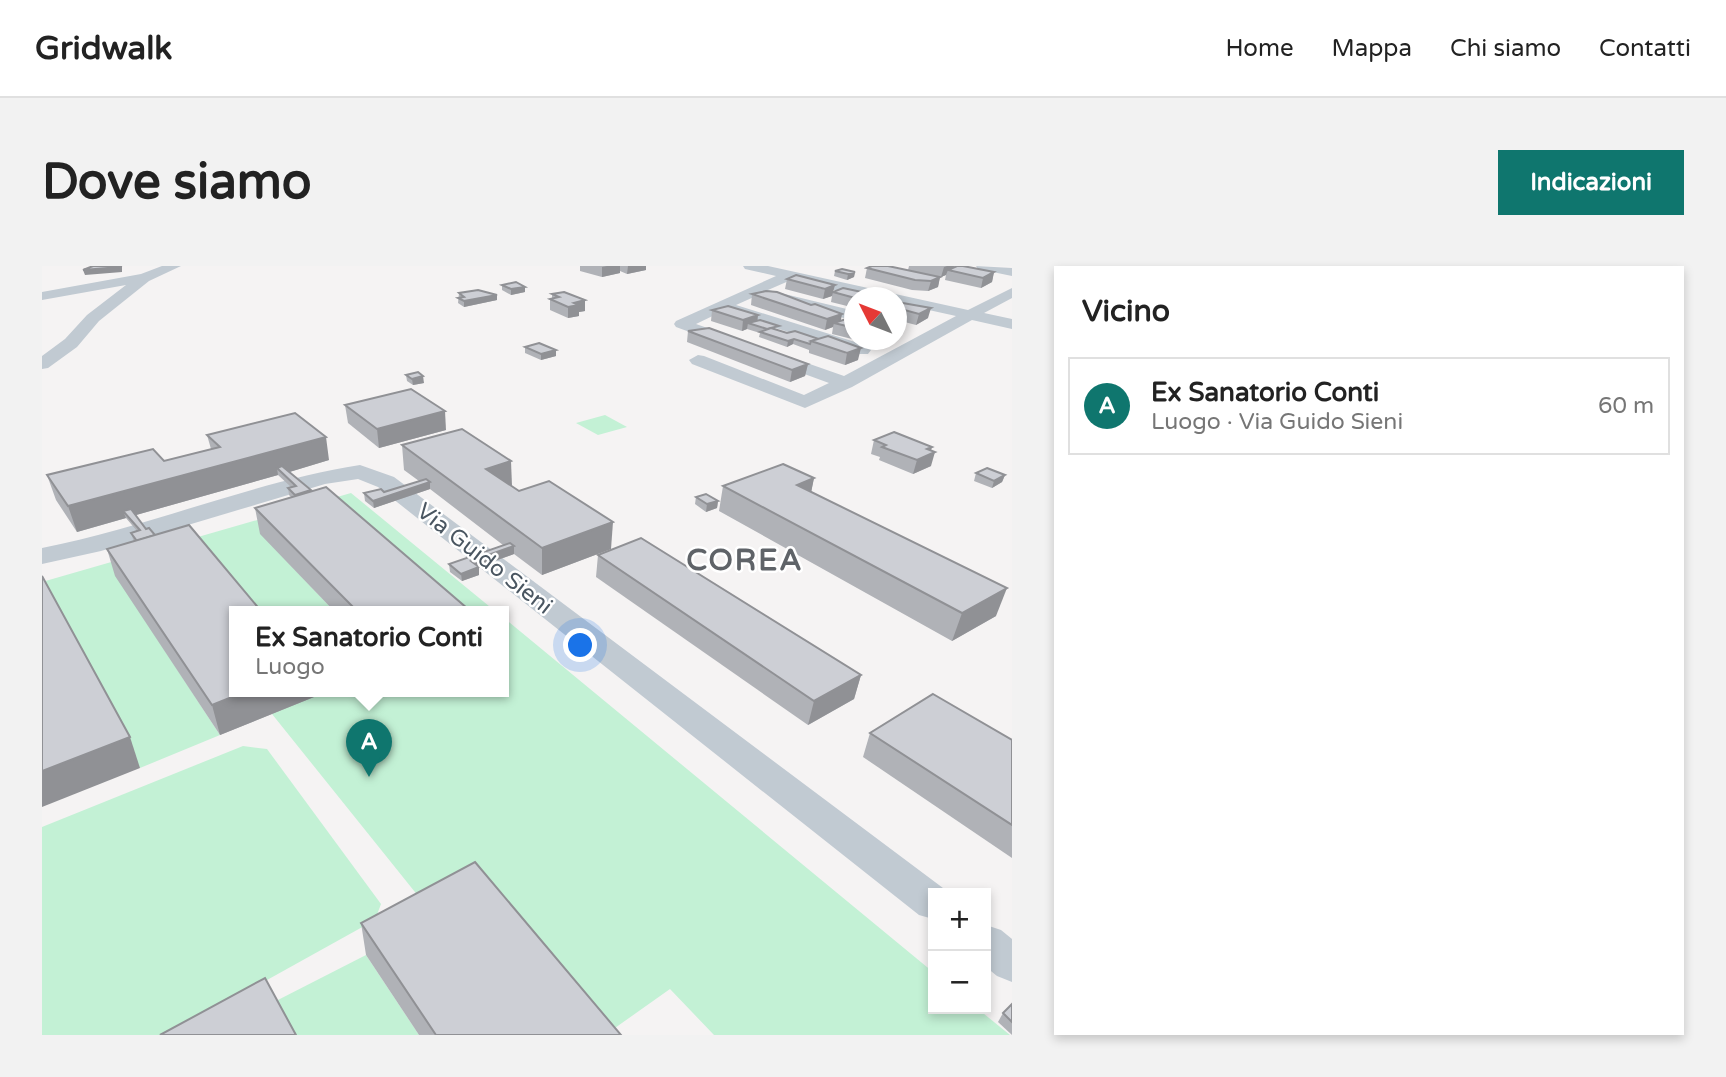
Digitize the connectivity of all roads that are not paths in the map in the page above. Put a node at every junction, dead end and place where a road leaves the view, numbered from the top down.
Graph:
1 (174, 266) edge
2 (750, 266) edge
3 (808, 266) edge
4 (983, 266) edge
5 (1012, 272) edge
6 (788, 275) junction
7 (144, 278) junction
8 (844, 288) edge
9 (757, 290) junction
10 (1012, 292) edge
11 (42, 296) edge
12 (907, 301) edge
13 (722, 306) junction
14 (1012, 308) edge
15 (844, 313) edge
16 (970, 316) junction
17 (991, 320) junction
18 (1012, 324) edge
19 (907, 331) dead end
20 (928, 337) junction
21 (888, 358) junction
22 (698, 360) dead end
23 (42, 363) edge
24 (845, 383) junction
25 (42, 556) edge
26 (928, 899) edge
27 (991, 947) edge
28 (1012, 963) edge

1 - 7 street
2 - 6 street
3 - 6 street
4 - 5 street
6 - 8 street
6 - 9 street
7 - 11 street
7 - 23 street
9 - 13 street
9 - 15 street
10 - 16 street
12 - 16 street
13 - 21 street
13 - 24 street
14 - 17 street
16 - 17 street
16 - 20 street
17 - 18 street
19 - 20 street
20 - 21 street
21 - 24 street
22 - 24 street
25 - 26 street, Via Guido Sieni
27 - 28 street

